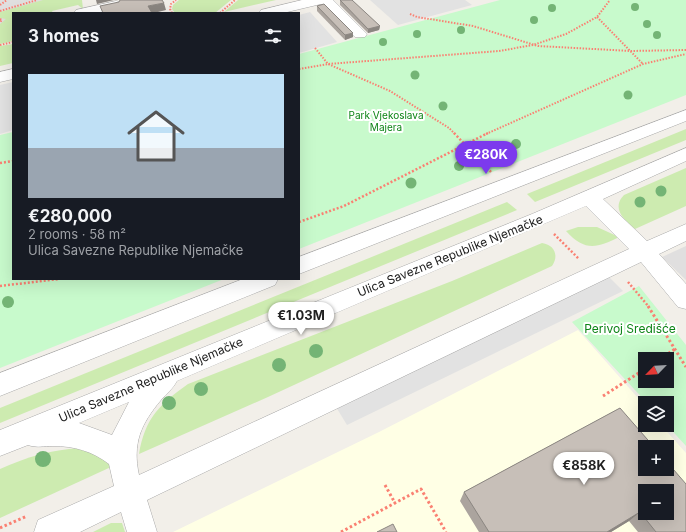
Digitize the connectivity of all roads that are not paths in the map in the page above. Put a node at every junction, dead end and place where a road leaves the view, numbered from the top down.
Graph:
1 (325, 0) edge
2 (311, 1) edge
3 (116, 5) edge
4 (84, 12) edge
5 (270, 12) edge
6 (360, 34) dead end
7 (12, 74) edge
8 (0, 77) edge
9 (686, 115) edge
10 (686, 154) edge
11 (589, 197) junction
12 (686, 232) edge
13 (644, 251) junction
14 (300, 266) edge
15 (264, 280) edge
16 (686, 300) edge
17 (173, 371) junction
18 (0, 385) edge
19 (10, 439) edge
20 (122, 457) junction
21 (131, 492) junction
22 (49, 531) dead end
23 (142, 532) edge

1 - 6 street
2 - 5 street
3 - 4 street
7 - 8 street
9 - 14 street
10 - 11 street, Ulica Savezne Republike Njemačke
11 - 13 street
11 - 17 street, Ulica Savezne Republike Njemačke
12 - 13 street
13 - 16 street
13 - 21 street
15 - 18 street
17 - 19 street, Ulica Savezne Republike Njemačke
17 - 20 street
19 - 20 street
20 - 21 street
21 - 22 street
21 - 23 street

